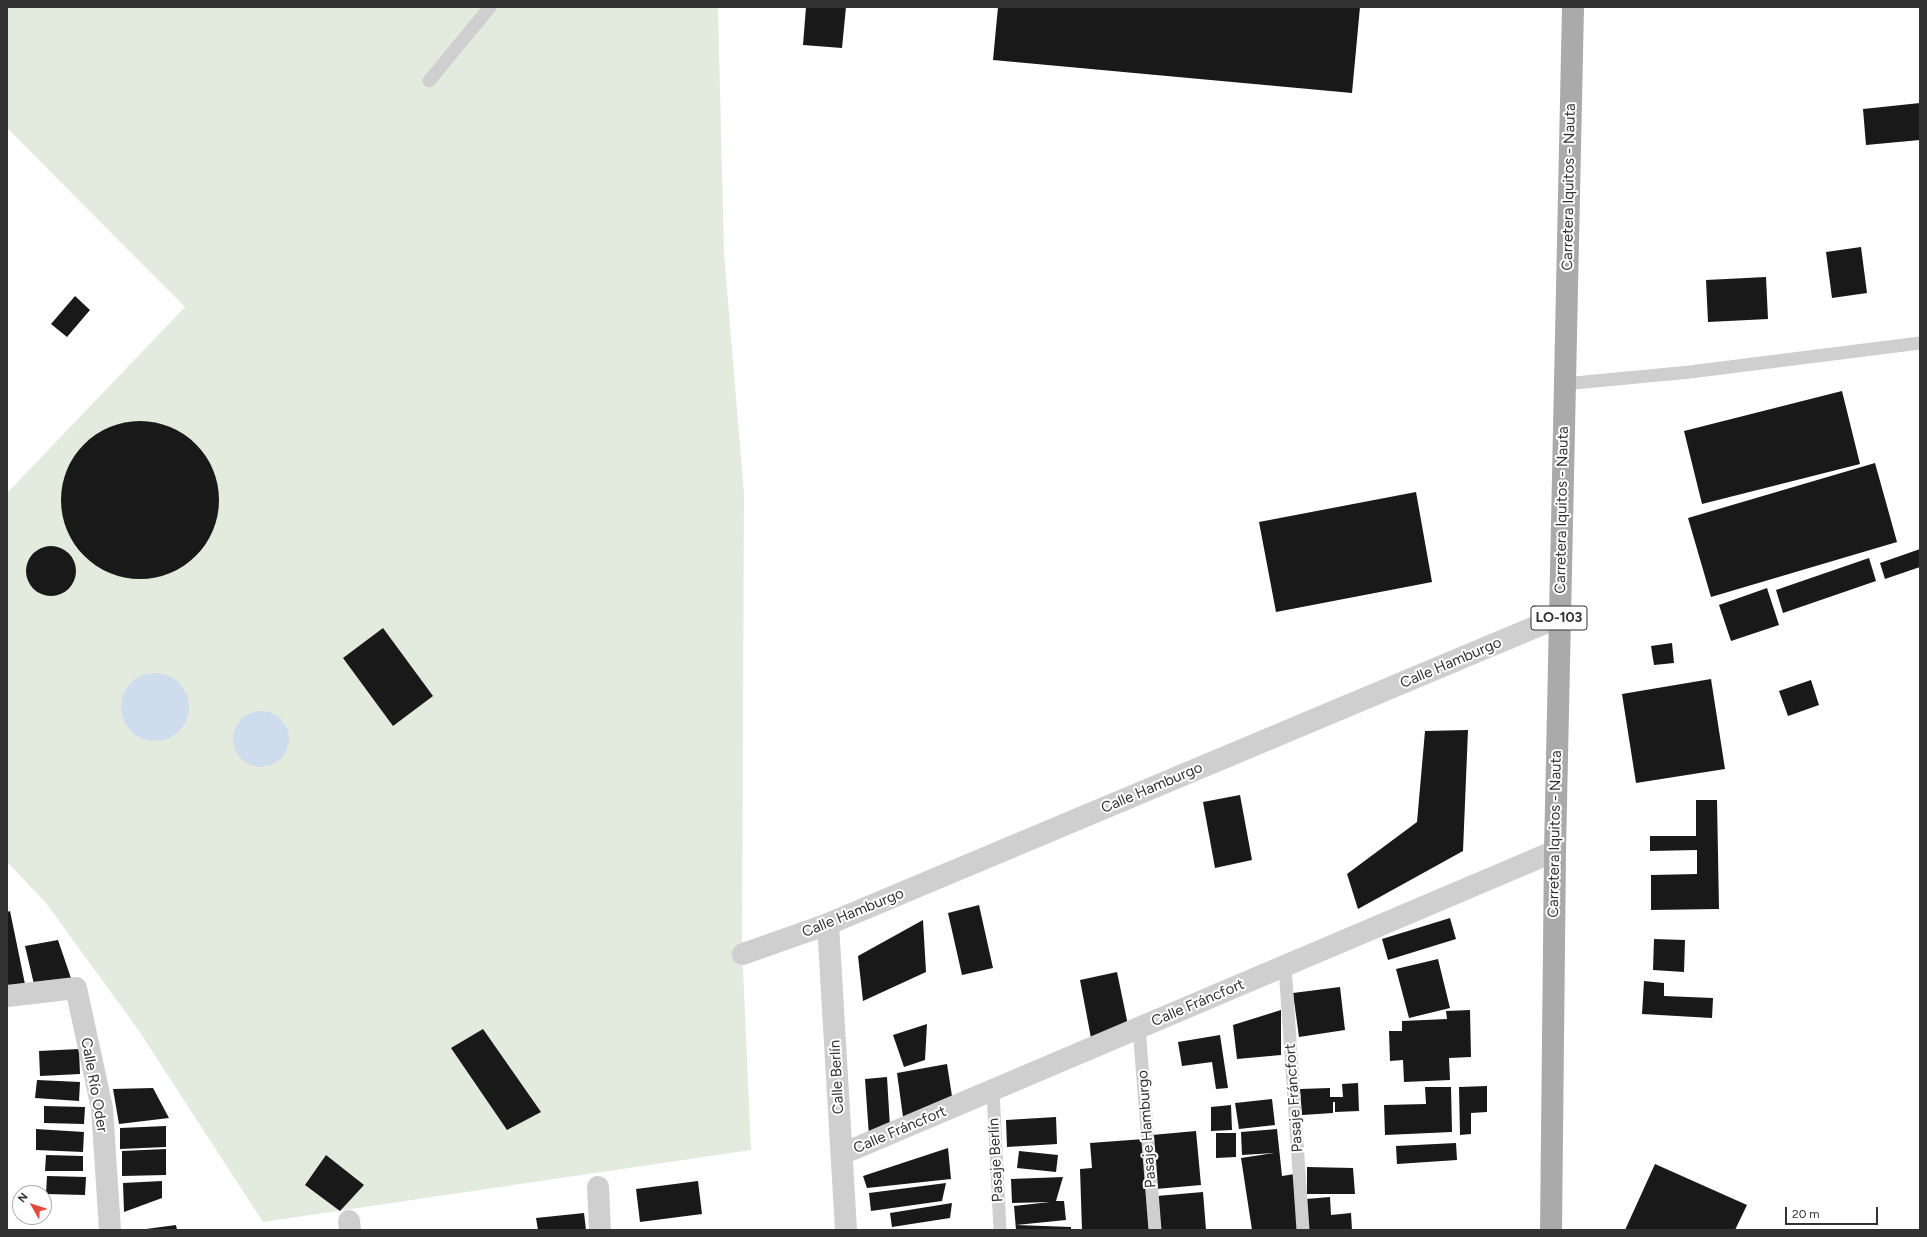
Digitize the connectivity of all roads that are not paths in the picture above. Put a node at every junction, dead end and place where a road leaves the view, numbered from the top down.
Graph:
1 (490, 7) edge
2 (1573, 7) edge
3 (429, 81) dead end
4 (1920, 343) edge
5 (1564, 384) junction
6 (1559, 617) junction
7 (1555, 851) junction
8 (828, 924) junction
9 (743, 954) dead end
10 (1285, 966) junction
11 (7, 996) edge
12 (1139, 1028) junction
13 (993, 1091) junction
14 (842, 1154) junction
15 (598, 1187) dead end
16 (110, 1230) edge
17 (600, 1230) edge
18 (846, 1230) edge
19 (1000, 1230) edge
20 (1155, 1230) edge
21 (1303, 1230) edge
22 (1551, 1230) edge

1 - 3 lane
2 - 5 main road, Carretera Iquitos - Nauta / LO-103
4 - 5 lane
5 - 6 main road, Carretera Iquitos - Nauta / LO-103
6 - 7 main road, Carretera Iquitos - Nauta / LO-103
6 - 8 street, Calle Hamburgo
7 - 10 street, Calle Fráncfort
7 - 22 main road, Carretera Iquitos - Nauta / LO-103
8 - 9 street, Calle Hamburgo
8 - 14 street, Calle Berlín
10 - 12 street, Calle Fráncfort
10 - 21 lane, Pasaje Fráncfort
11 - 16 street, Calle Río Oder
12 - 13 street, Calle Fráncfort
12 - 20 lane, Pasaje Hamburgo
13 - 14 street, Calle Fráncfort
13 - 19 lane, Pasaje Berlín
14 - 18 street, Calle Berlín
15 - 17 street

